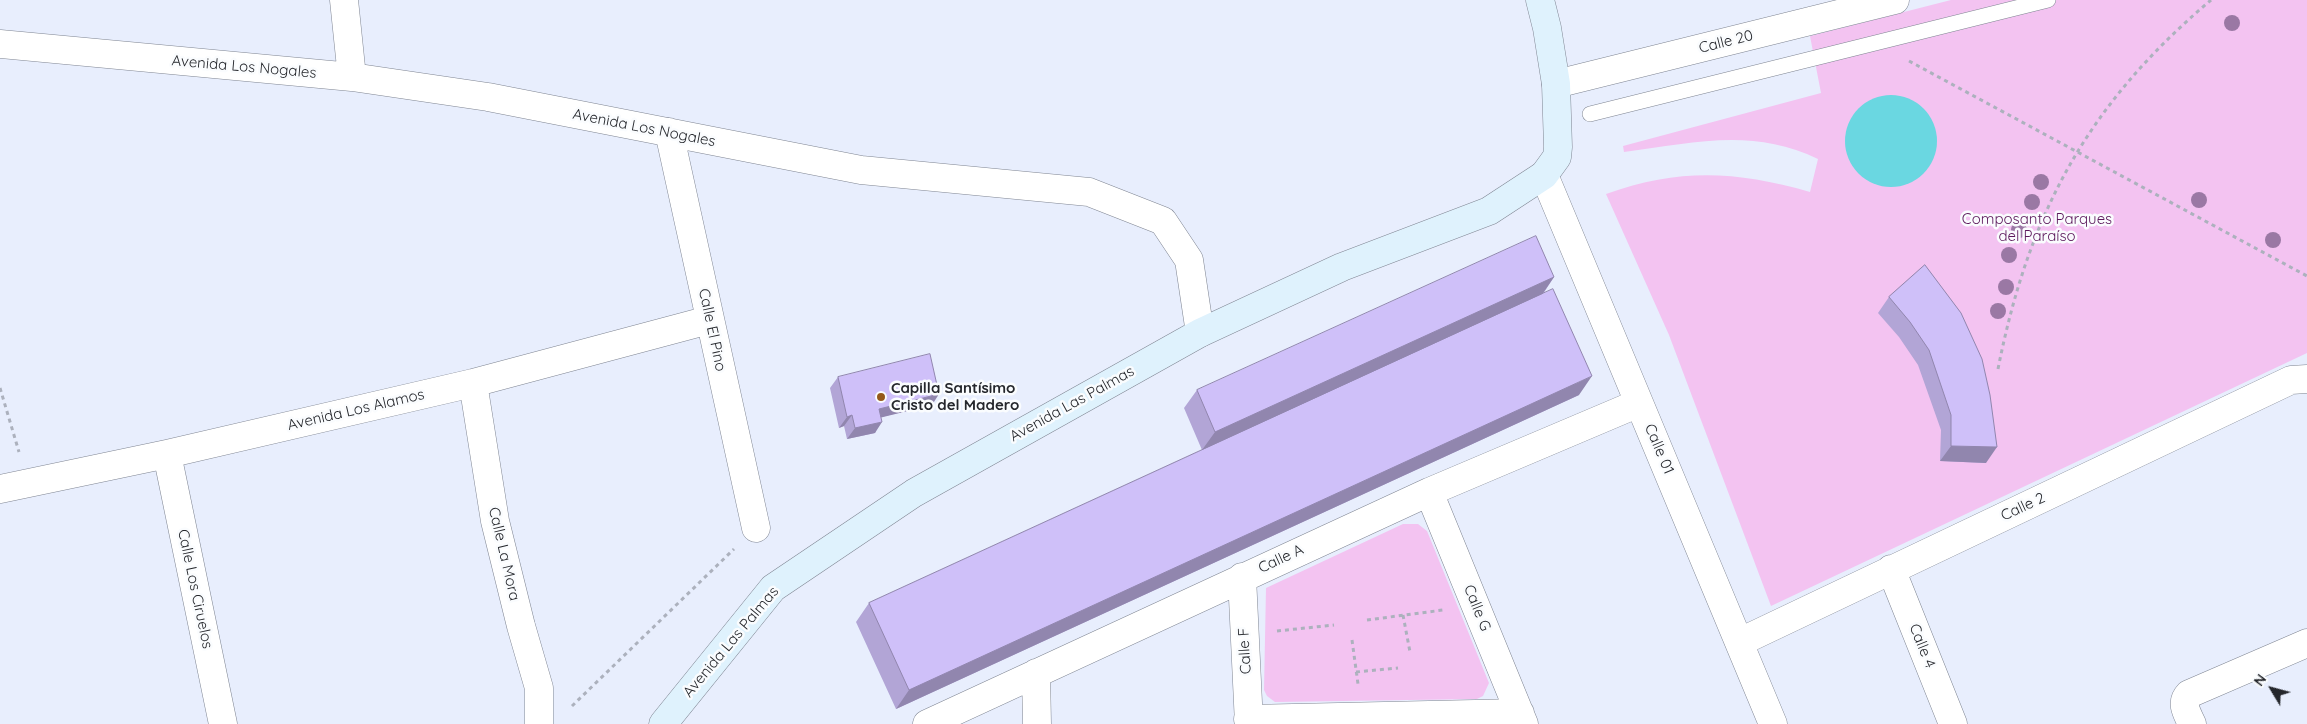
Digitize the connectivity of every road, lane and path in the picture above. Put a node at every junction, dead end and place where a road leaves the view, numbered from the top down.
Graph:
1 (344, 0) edge
2 (1540, 0) edge
3 (1895, 0) edge
4 (2048, 0) edge
5 (2211, 0) edge
6 (0, 44) edge
7 (1902, 58) dead end
8 (352, 77) junction
9 (1556, 84) junction
10 (1590, 114) dead end
11 (669, 132) junction
12 (2076, 152) junction
13 (1544, 175) junction
14 (2307, 276) edge
15 (709, 320) junction
16 (1200, 333) junction
17 (1998, 369) dead end
18 (2307, 379) edge
19 (473, 383) junction
20 (0, 388) edge
21 (1639, 403) junction
22 (167, 454) junction
23 (29, 484) junction
24 (0, 489) edge
25 (1429, 492) junction
26 (756, 528) joint
27 (1891, 569) junction
28 (1242, 577) junction
29 (1447, 610) dead end
30 (1403, 616) junction
31 (1367, 620) dead end
32 (1334, 625) dead end
33 (1276, 631) dead end
34 (1352, 640) dead end
35 (1740, 642) junction
36 (2307, 643) edge
37 (1410, 652) dead end
38 (1398, 668) dead end
39 (1356, 672) junction
40 (1036, 673) junction
41 (1359, 690) dead end
42 (568, 710) dead end
43 (1522, 718) edge
44 (1248, 721) edge
45 (223, 724) edge
46 (539, 724) edge
47 (663, 724) edge
48 (927, 724) edge
49 (1037, 724) edge
50 (1773, 724) edge
51 (1953, 724) edge
52 (2192, 724) edge

1 - 8 street
2 - 9 main road
3 - 9 street, Calle 20
4 - 10 lane
5 - 12 path
6 - 8 street, Avenida Los Nogales
7 - 12 path
8 - 11 street, Avenida Los Nogales
9 - 13 main road
11 - 15 street, Calle El Pino
11 - 16 street, Avenida Los Nogales
12 - 14 path
12 - 17 path
13 - 16 main road, Avenida Las Palmas
13 - 21 street, Calle 01
15 - 19 street, Avenida Los Alamos
15 - 26 street, Calle El Pino
16 - 47 main road, Avenida Las Palmas
18 - 27 street, Calle 2
19 - 22 street, Avenida Los Alamos
19 - 46 street, Calle La Mora
20 - 23 path
21 - 25 street, Calle A
21 - 35 street, Calle 01
22 - 23 street, Avenida Los Alamos
22 - 45 street, Calle Los Ciruelos
23 - 24 street, Avenida Los Alamos
25 - 28 street, Calle A
25 - 43 street, Calle G
26 - 42 path
27 - 35 street, Calle 2
27 - 51 street, Calle 4
28 - 40 street, Calle A
28 - 44 street, Calle F
29 - 30 path
30 - 31 path
30 - 37 path
32 - 33 path
34 - 39 path
35 - 50 street, Calle 01
36 - 52 street
38 - 39 path
39 - 41 path
40 - 48 street, Calle A
40 - 49 street
43 - 44 street

